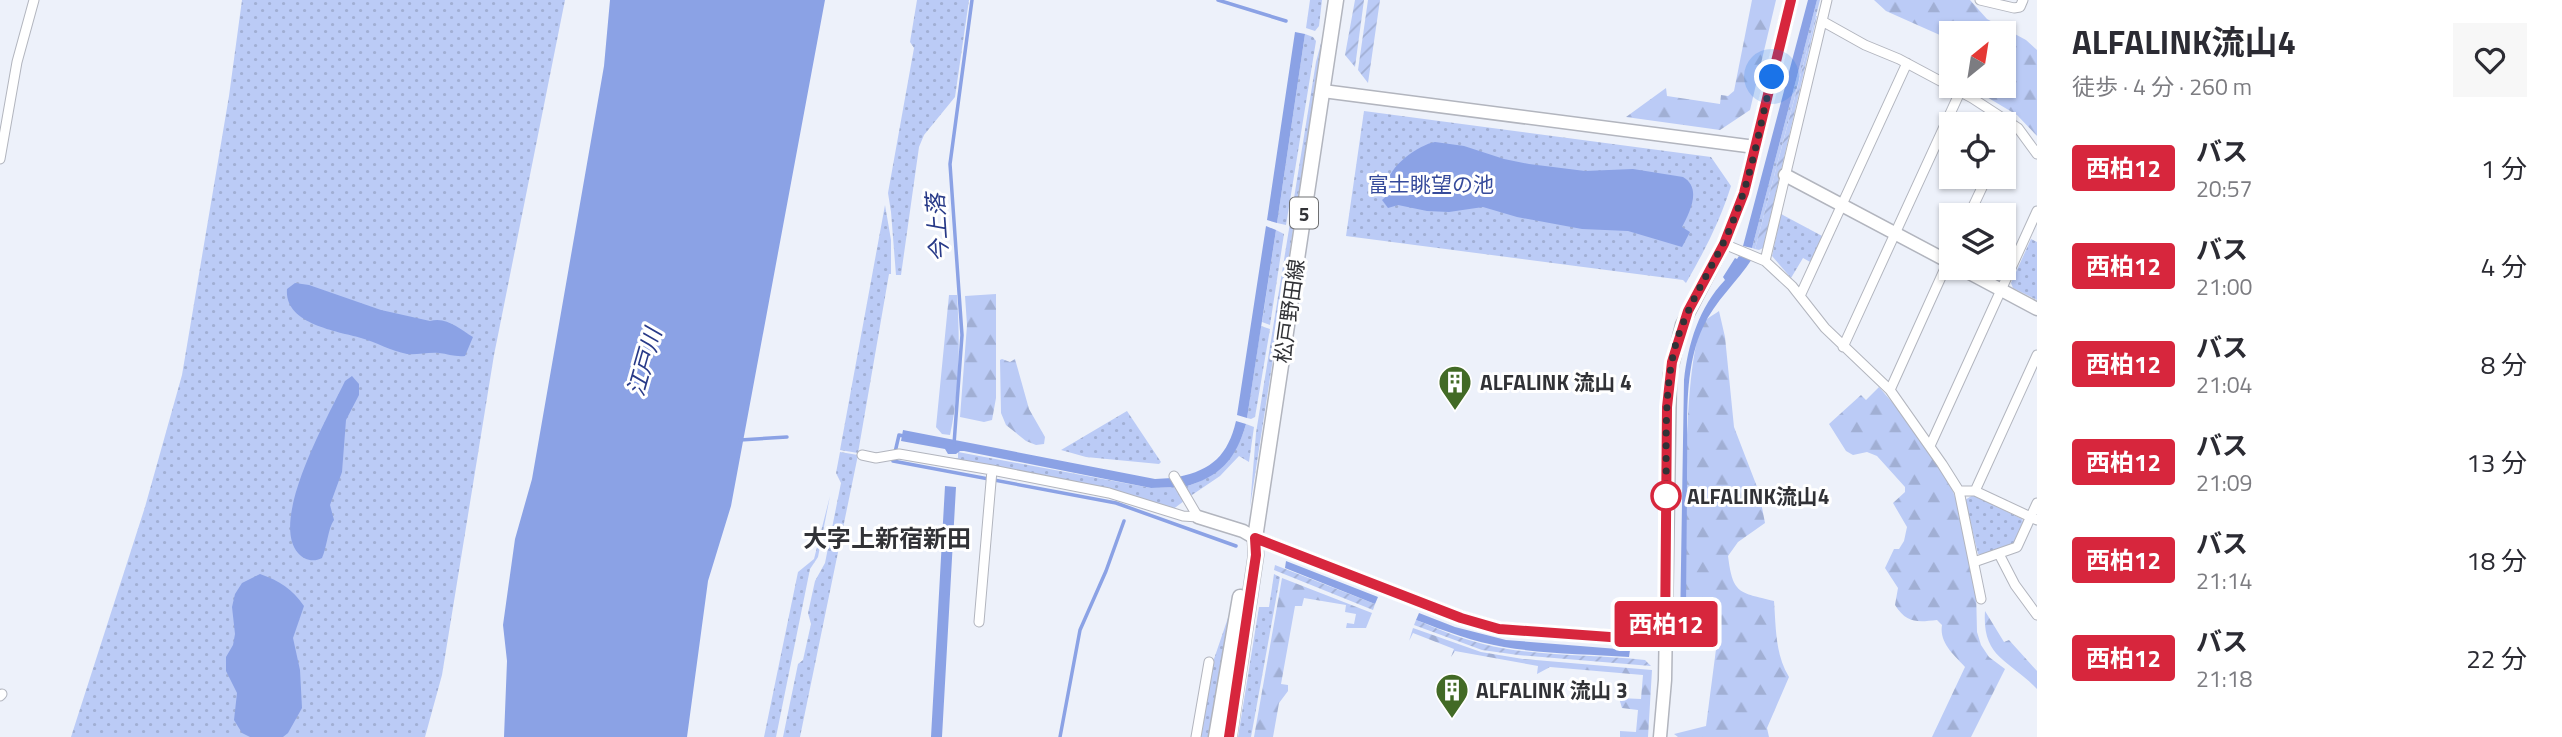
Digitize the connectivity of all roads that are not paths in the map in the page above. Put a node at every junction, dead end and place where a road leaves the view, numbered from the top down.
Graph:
1 (34, 0) edge
2 (1336, 0) edge
3 (1791, 0) edge
4 (1827, 0) edge
5 (1980, 0) edge
6 (2023, 0) edge
7 (1822, 21) junction
8 (1907, 63) junction
9 (1939, 81) edge
10 (1323, 91) junction
11 (1956, 98) edge
12 (1969, 98) edge
13 (1993, 112) edge
14 (2016, 127) edge
15 (1755, 147) junction
16 (2037, 154) edge
17 (0, 159) edge
18 (1785, 174) junction
19 (1842, 204) junction
20 (2037, 211) edge
21 (1896, 233) junction
22 (1724, 244) junction
23 (1939, 255) edge
24 (1765, 261) junction
25 (1944, 280) edge
26 (1984, 280) edge
27 (2001, 290) junction
28 (1800, 296) junction
29 (2037, 309) edge
30 (1843, 347) junction
31 (2037, 355) edge
32 (1890, 390) junction
33 (1930, 446) junction
34 (862, 455) dead end
35 (991, 476) junction
36 (1174, 476) dead end
37 (1959, 491) junction
38 (1975, 491) junction
39 (2037, 503) edge
40 (1198, 517) junction
41 (2034, 519) edge
42 (1255, 538) junction
43 (1999, 554) junction
44 (1974, 562) junction
45 (1981, 599) dead end
46 (2037, 615) edge
47 (979, 622) dead end
48 (1665, 641) junction
49 (1209, 662) dead end
50 (1196, 737) edge
51 (1216, 737) edge
52 (1229, 737) edge
53 (1660, 737) edge

1 - 17 street
2 - 10 main road, 松戸野田線 / 5
3 - 15 street
4 - 7 street
5 - 6 street
7 - 8 street
7 - 18 street
8 - 9 street
8 - 19 street
10 - 15 street
10 - 42 main road, 松戸野田線 / 5
11 - 21 street
12 - 13 street
14 - 16 street
15 - 22 street
18 - 19 street
18 - 24 street
19 - 21 street
19 - 28 street
20 - 27 street
21 - 23 street
21 - 30 street
22 - 24 street
22 - 48 street
24 - 28 street
25 - 32 street
26 - 27 street
27 - 29 street
27 - 33 street
28 - 30 street
30 - 32 street
31 - 38 street
32 - 33 street
33 - 37 street
34 - 35 street
35 - 40 street
35 - 47 street
36 - 40 street
37 - 38 street
37 - 44 street
38 - 41 street
39 - 41 street
40 - 42 street
41 - 43 street
42 - 48 street
42 - 51 main road, 松戸野田線 / 5
42 - 52 main road, 松戸野田線 / 5
43 - 44 street
43 - 46 street
44 - 45 street
48 - 53 street
49 - 50 street

